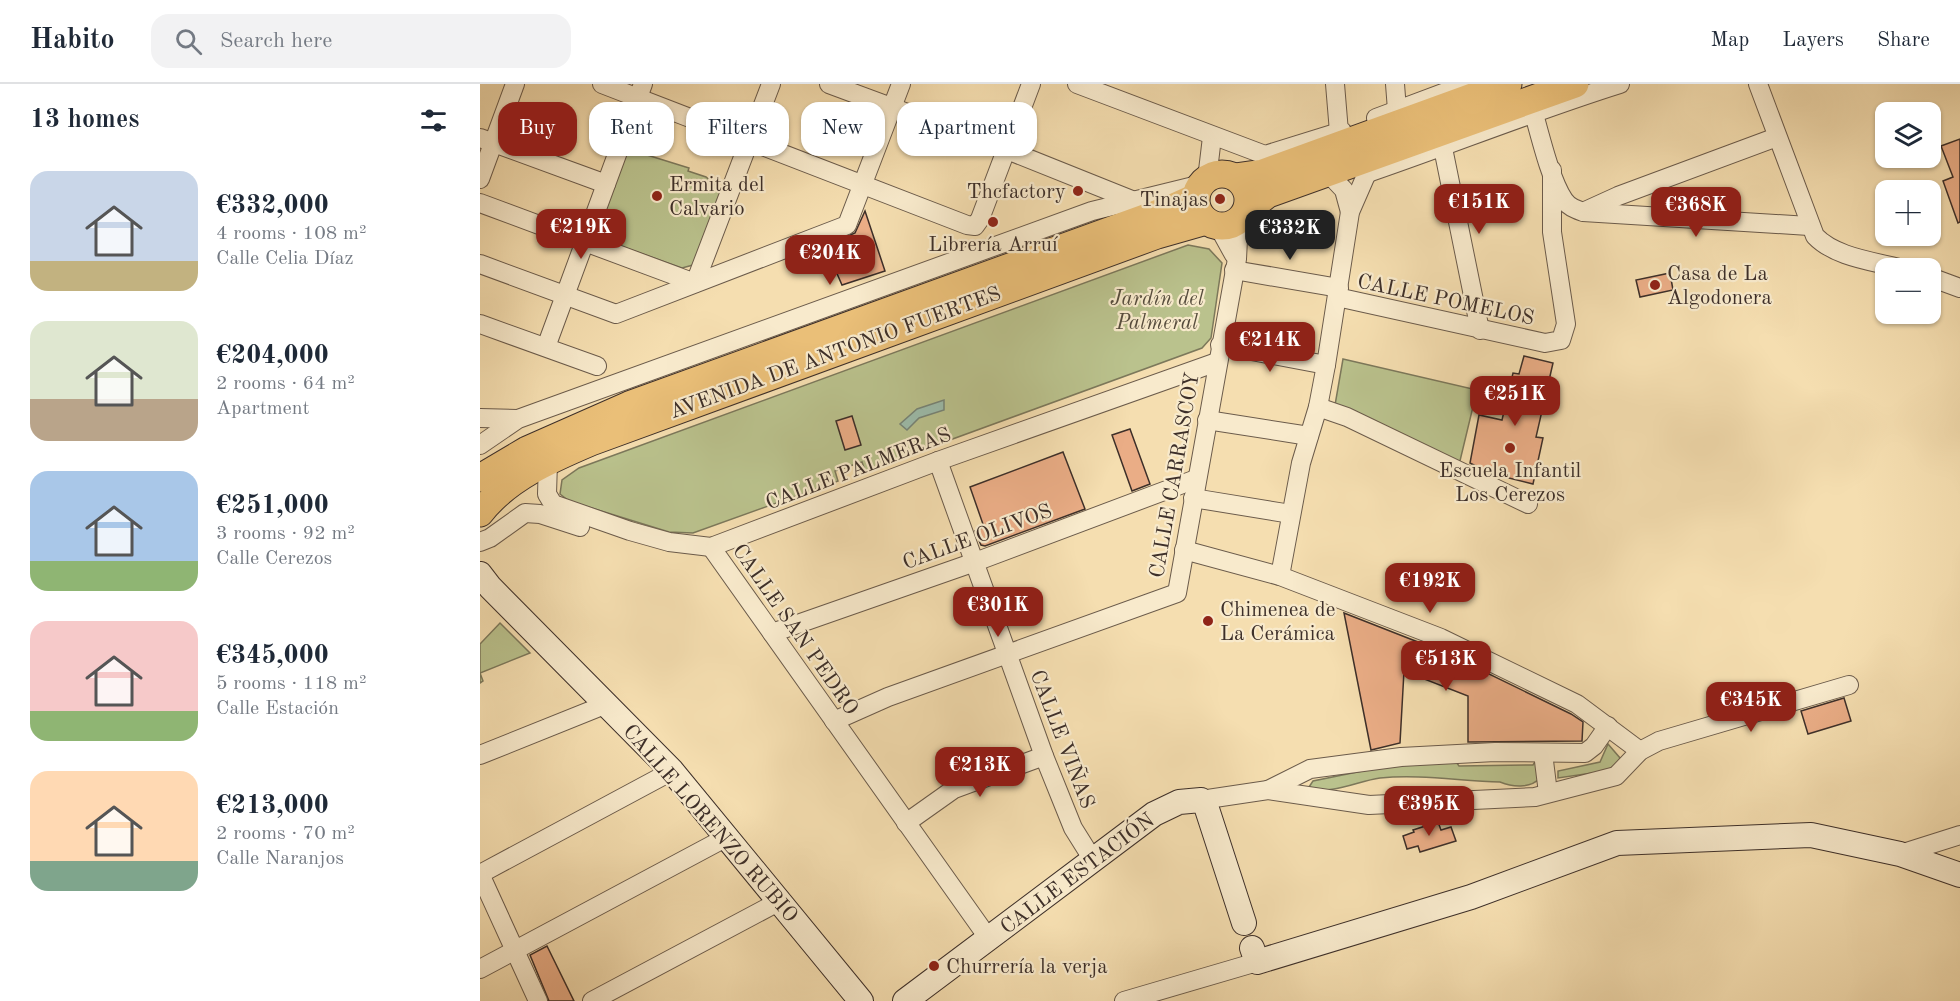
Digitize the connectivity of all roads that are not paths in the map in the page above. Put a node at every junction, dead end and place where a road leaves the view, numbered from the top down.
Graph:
1 (515, 84) edge
2 (602, 84) edge
3 (771, 84) edge
4 (829, 84) edge
5 (901, 84) edge
6 (1031, 84) edge
7 (1077, 84) edge
8 (1335, 84) edge
9 (1395, 84) edge
10 (1467, 84) edge
11 (1508, 84) edge
12 (1575, 84) edge
13 (1620, 84) edge
14 (1758, 84) edge
15 (640, 91) edge
16 (764, 102) edge
17 (1024, 102) edge
18 (1532, 106) junction
19 (892, 108) junction
20 (897, 110) edge
21 (1397, 110) junction
22 (686, 112) edge
23 (1339, 132) junction
24 (1212, 137) junction
25 (1777, 137) junction
26 (487, 141) edge
27 (1443, 148) junction
28 (743, 156) edge
29 (789, 156) edge
30 (1005, 156) edge
31 (1022, 156) edge
32 (1369, 165) junction
33 (1552, 170) junction
34 (1328, 173) junction
35 (480, 179) edge
36 (606, 184) junction
37 (863, 184) junction
38 (1220, 199) junction
39 (1132, 200) junction
40 (480, 203) edge
41 (1350, 212) junction
42 (1583, 212) junction
43 (1809, 226) junction
44 (585, 242) junction
45 (1875, 262) edge
46 (480, 264) edge
47 (1236, 265) junction
48 (1941, 281) edge
49 (695, 283) junction
50 (1960, 288) edge
51 (1338, 293) junction
52 (565, 295) junction
53 (480, 324) edge
54 (1480, 330) junction
55 (546, 347) junction
56 (1219, 353) junction
57 (1326, 365) junction
58 (597, 366) dead end
59 (1318, 407) junction
60 (480, 418) edge
61 (518, 419) junction
62 (1207, 420) junction
63 (1309, 436) junction
64 (480, 445) edge
65 (938, 461) junction
66 (548, 462) junction
67 (480, 478) edge
68 (1196, 479) junction
69 (1193, 498) junction
70 (1528, 504) dead end
71 (480, 513) edge
72 (1291, 514) junction
73 (480, 543) edge
74 (711, 547) junction
75 (1184, 550) junction
76 (975, 562) junction
77 (1280, 576) junction
78 (483, 580) edge
79 (772, 633) junction
80 (1007, 654) junction
81 (1849, 685) dead end
82 (607, 704) junction
83 (834, 721) junction
84 (1608, 726) junction
85 (1640, 751) junction
86 (1543, 753) junction
87 (480, 755) edge
88 (1044, 756) junction
89 (672, 771) junction
90 (1268, 790) junction
91 (1548, 794) junction
92 (1201, 800) junction
93 (906, 823) junction
94 (1960, 835) edge
95 (727, 837) junction
96 (1900, 854) junction
97 (1093, 860) junction
98 (480, 874) edge
99 (1960, 875) edge
100 (780, 901) junction
101 (1244, 923) dead end
102 (988, 939) junction
103 (514, 951) junction
104 (1255, 955) joint
105 (480, 969) edge
106 (538, 1001) edge
107 (592, 1001) edge
108 (861, 1001) edge
109 (905, 1001) edge
110 (1124, 1001) edge

1 - 26 street
2 - 15 street
3 - 16 street
4 - 19 street
5 - 19 street
6 - 17 street
7 - 24 street
8 - 23 street
9 - 21 street
10 - 21 street
11 - 38 main road, AVENIDA DE ANTONIO FUERTES
12 - 18 main road, AVENIDA DE ANTONIO FUERTES
13 - 18 street, AVENIDA DE ANTONIO FUERTES
14 - 25 street
15 - 22 street
15 - 36 street
18 - 27 street, AVENIDA DE ANTONIO FUERTES
18 - 32 main road, AVENIDA DE ANTONIO FUERTES
18 - 33 street
19 - 20 street
19 - 37 street
21 - 23 street
23 - 24 street
24 - 38 street
25 - 42 street
25 - 43 street
26 - 35 street
26 - 36 street
27 - 32 street, AVENIDA DE ANTONIO FUERTES
27 - 54 street
28 - 49 street
29 - 37 street
30 - 37 street
31 - 39 street
32 - 34 main road, AVENIDA DE ANTONIO FUERTES
32 - 41 street
33 - 42 street
33 - 54 street, CALLE POMELOS
34 - 38 main road, AVENIDA DE ANTONIO FUERTES
34 - 41 street
36 - 44 street
37 - 49 street
38 - 39 street, AVENIDA DE ANTONIO FUERTES
38 - 47 street
38 - 66 main road, AVENIDA DE ANTONIO FUERTES
38 - 67 main road, AVENIDA DE ANTONIO FUERTES
39 - 61 street, AVENIDA DE ANTONIO FUERTES
40 - 44 street
41 - 51 street
42 - 43 street
43 - 45 street
44 - 49 street
44 - 52 street
46 - 52 street
47 - 51 street, CALLE POMELOS
47 - 56 street, CALLE CARRASCOY
48 - 50 street
49 - 52 street
51 - 54 street, CALLE POMELOS
51 - 57 street
52 - 55 street
53 - 55 street
55 - 58 street
56 - 57 street
56 - 62 street, CALLE CARRASCOY
56 - 65 street, CALLE PALMERAS
57 - 59 street
59 - 63 street
59 - 70 street
60 - 61 street
61 - 64 street, AVENIDA DE ANTONIO FUERTES
62 - 63 street
62 - 68 street, CALLE CARRASCOY
63 - 72 street
65 - 74 street, CALLE PALMERAS
65 - 76 street, CALLE VIÑAS
66 - 71 main road, AVENIDA DE ANTONIO FUERTES
66 - 74 street, CALLE PALMERAS
68 - 69 street, CALLE CARRASCOY
68 - 76 street, CALLE OLIVOS
69 - 72 street
69 - 75 street, CALLE CARRASCOY
72 - 77 street
73 - 74 street, CALLE SAN PEDRO
74 - 79 street, CALLE SAN PEDRO
75 - 77 street
75 - 80 street, CALLE CARRASCOY
76 - 79 street, CALLE OLIVOS
76 - 80 street, CALLE VIÑAS
77 - 84 street
78 - 82 main road, CALLE LORENZO RUBIO
79 - 83 street, CALLE SAN PEDRO
80 - 83 street
80 - 88 street, CALLE VIÑAS
81 - 85 street, CALLE ESTACIÓN
82 - 87 street
82 - 89 main road, CALLE LORENZO RUBIO
83 - 93 street, CALLE SAN PEDRO
84 - 85 street
84 - 86 street, CALLE ESTACIÓN
85 - 91 street, CALLE ESTACIÓN
86 - 90 street, CALLE ESTACIÓN
86 - 91 street
88 - 93 street
88 - 97 street, CALLE VIÑAS
89 - 95 main road, CALLE LORENZO RUBIO
89 - 98 street
90 - 91 street, CALLE ESTACIÓN
90 - 92 street, CALLE ESTACIÓN
92 - 97 main road, CALLE ESTACIÓN
92 - 101 main road
93 - 102 street, CALLE SAN PEDRO
94 - 96 street
95 - 100 main road, CALLE LORENZO RUBIO
95 - 103 street
96 - 99 main road
96 - 104 main road
97 - 102 main road, CALLE ESTACIÓN
98 - 103 street
100 - 107 street
100 - 108 main road, CALLE LORENZO RUBIO
102 - 109 main road, CALLE ESTACIÓN
103 - 105 street
103 - 106 street
104 - 110 street

